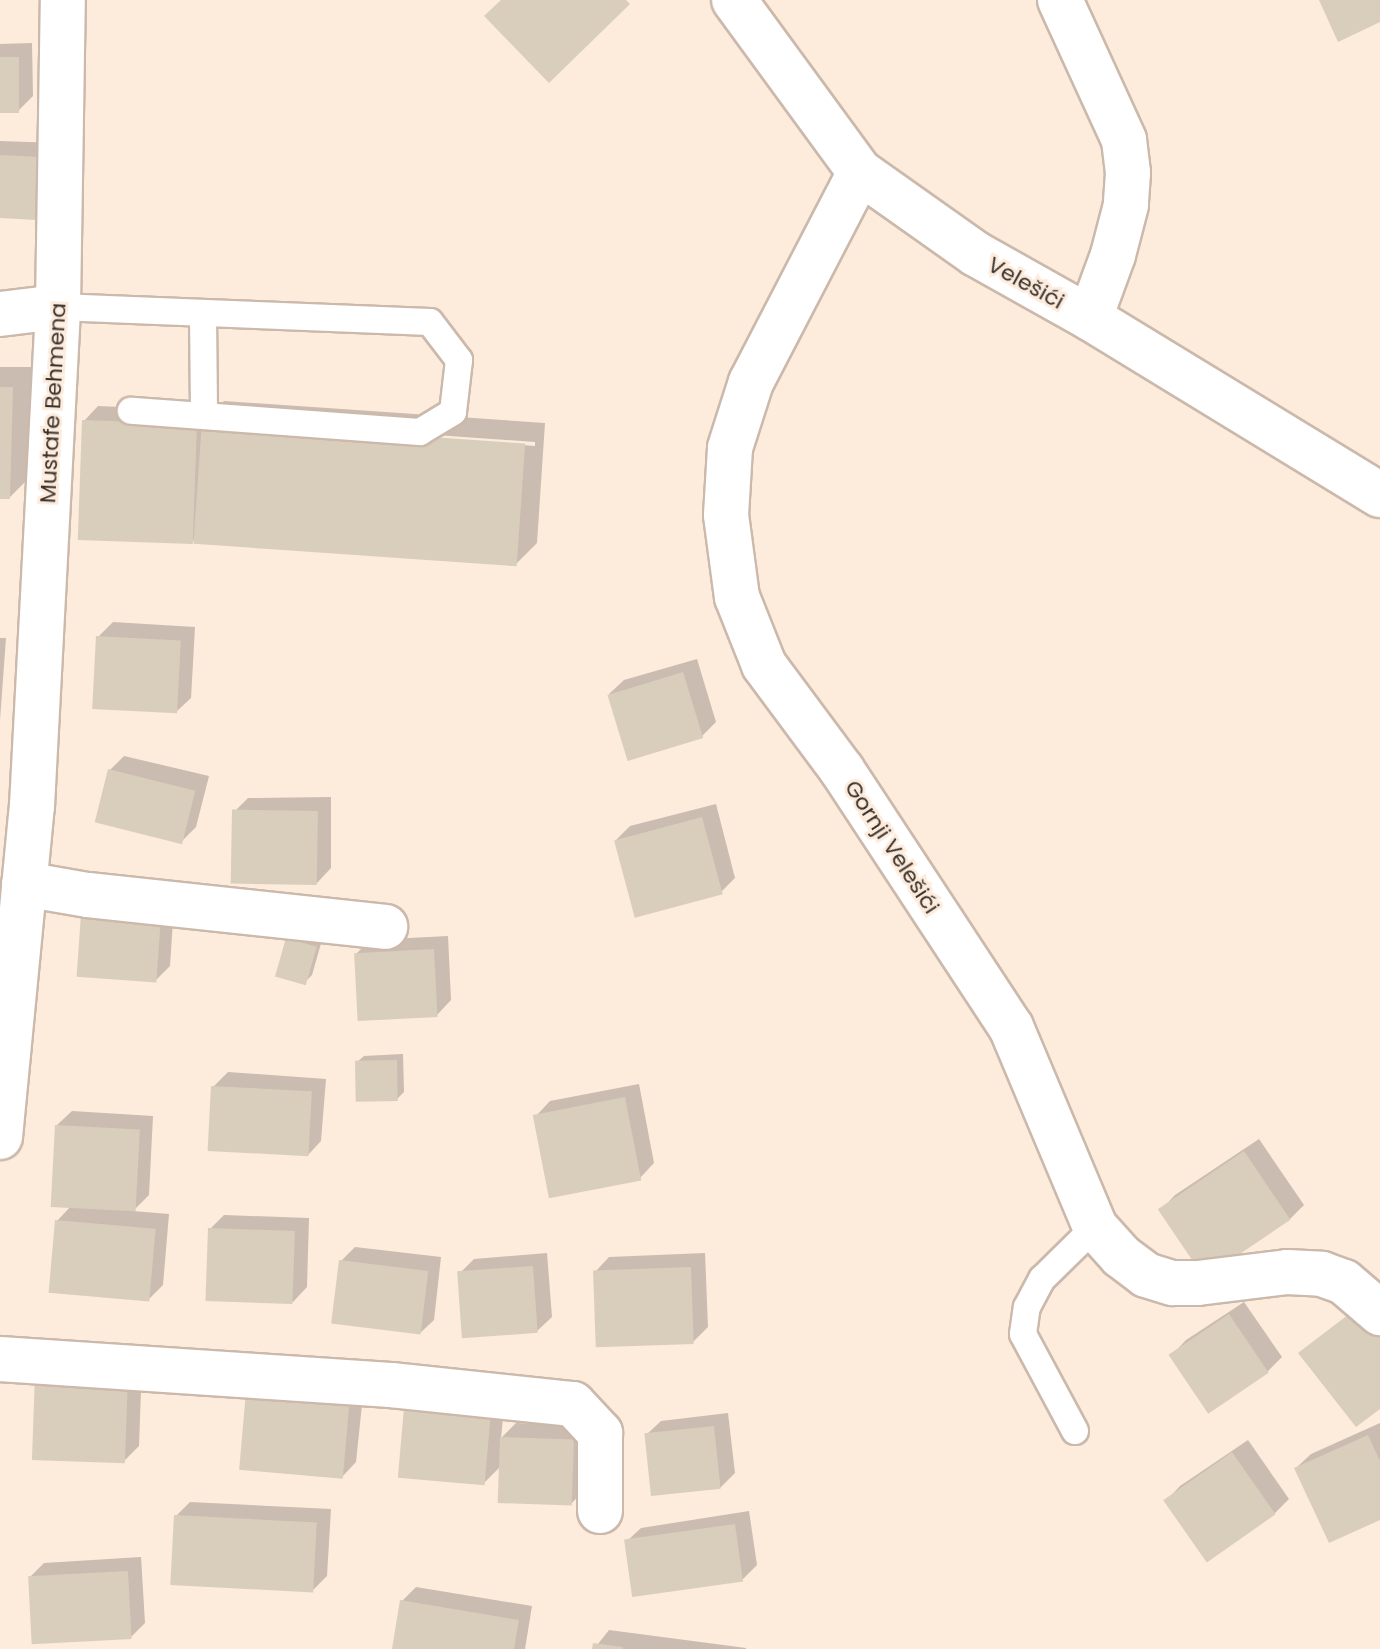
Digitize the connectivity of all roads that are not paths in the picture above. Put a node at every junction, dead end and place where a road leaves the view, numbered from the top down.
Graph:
1 (63, 0) edge
2 (734, 0) edge
3 (1060, 0) edge
4 (860, 172) junction
5 (58, 307) junction
6 (0, 314) edge
7 (203, 315) junction
8 (1090, 318) junction
9 (131, 411) dead end
10 (204, 414) junction
11 (1380, 495) edge
12 (16, 806) edge
13 (24, 884) junction
14 (385, 927) dead end
15 (4, 1046) edge
16 (0, 1137) edge
17 (1095, 1227) junction
18 (1380, 1313) edge
19 (0, 1359) edge
20 (1075, 1431) dead end
21 (600, 1511) dead end

1 - 5 street, Mustafe Behmena
2 - 4 street, Velešići
3 - 8 street
4 - 8 street, Velešići
4 - 17 street, Gornji Velešići
5 - 6 street
5 - 7 lane
5 - 12 street, Mustafe Behmena
7 - 10 lane
7 - 10 lane
8 - 11 street, Velešići
9 - 10 lane
12 - 13 street, Mustafe Behmena
13 - 14 street
13 - 15 street, Mustafe Behmena
15 - 16 street, Mustafe Behmena
17 - 18 street, Gornji Velešići
17 - 20 lane
19 - 21 street

